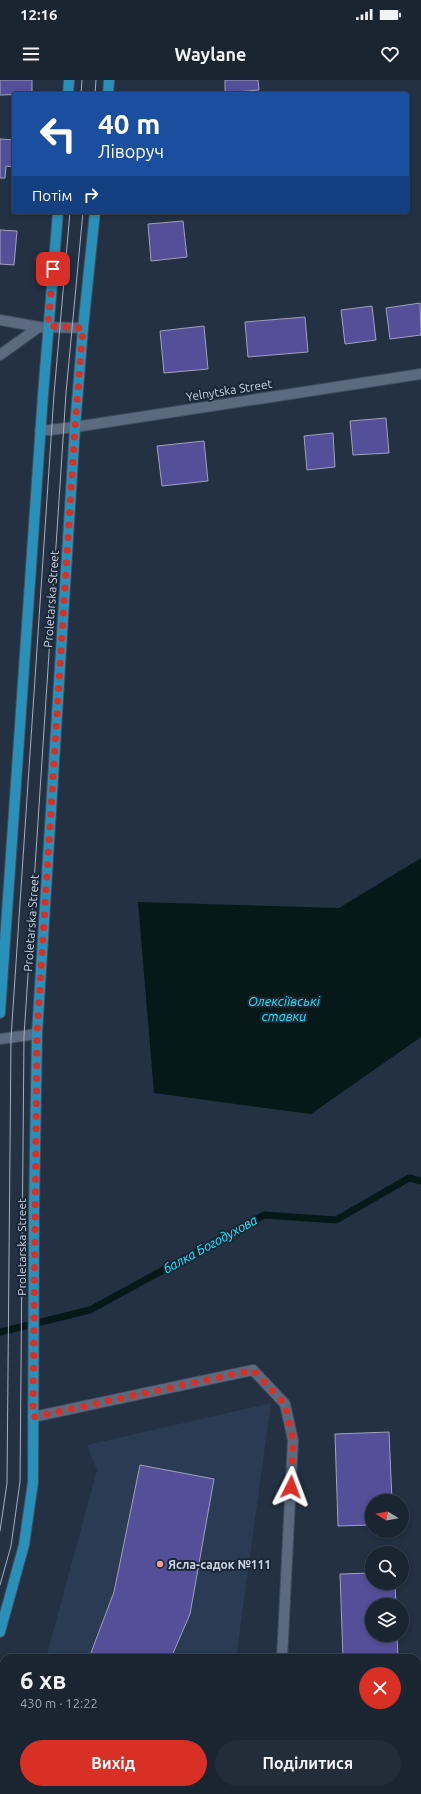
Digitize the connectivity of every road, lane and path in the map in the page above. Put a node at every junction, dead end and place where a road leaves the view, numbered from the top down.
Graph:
1 (69, 80) edge
2 (110, 80) edge
3 (68, 92) edge
4 (108, 92) edge
5 (58, 214) edge
6 (95, 214) edge
7 (0, 320) edge
8 (44, 326) junction
9 (83, 328) junction
10 (0, 356) edge
11 (421, 374) edge
12 (75, 427) junction
13 (40, 431) junction
14 (0, 1013) edge
15 (37, 1034) junction
16 (0, 1039) edge
17 (33, 1417) junction
18 (0, 1632) edge
19 (282, 1654) edge

1 - 3 main road
2 - 4 main road
5 - 8 main road, Proletarska Street
6 - 9 main road, Proletarska Street
7 - 8 street
8 - 9 street
8 - 10 street
8 - 13 main road, Proletarska Street
9 - 12 main road, Proletarska Street
11 - 12 street, Yelnytska Street
12 - 13 street, Yelnytska Street
12 - 15 main road, Proletarska Street
13 - 14 main road, Proletarska Street
15 - 16 street
15 - 17 main road, Proletarska Street
17 - 18 main road, Proletarska Street
17 - 19 street

